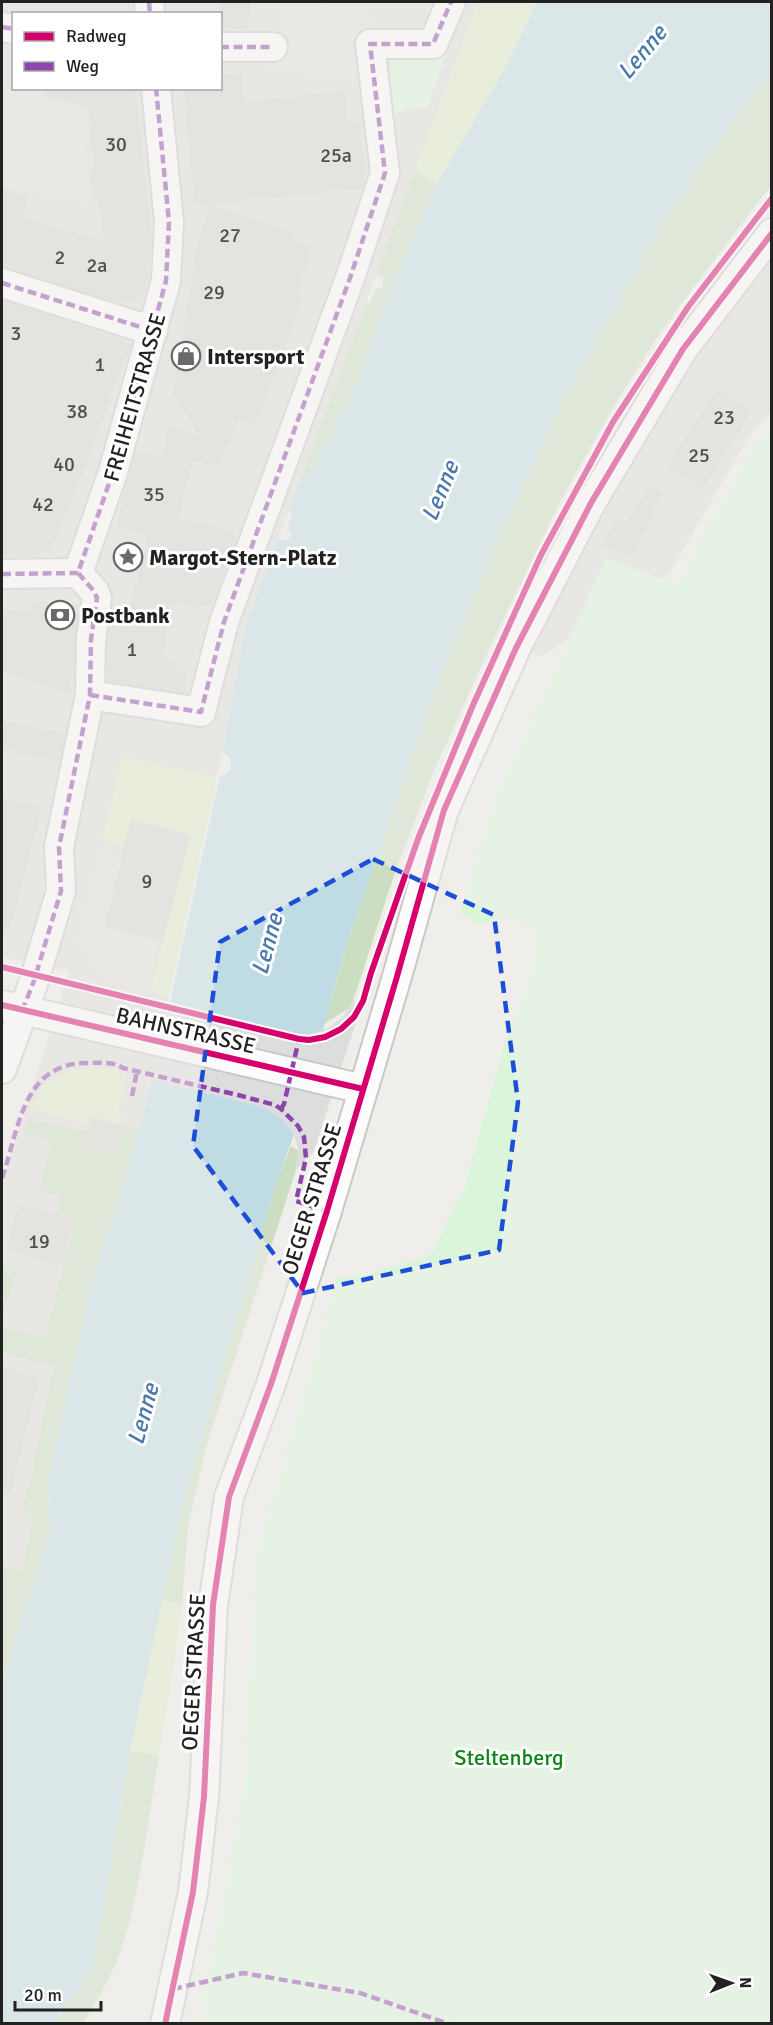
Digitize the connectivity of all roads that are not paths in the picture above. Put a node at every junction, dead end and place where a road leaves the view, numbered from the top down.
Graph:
1 (451, 2) edge
2 (273, 46) dead end
3 (222, 47) edge
4 (156, 90) edge
5 (771, 233) edge
6 (2, 283) edge
7 (153, 331) junction
8 (78, 573) junction
9 (2, 574) edge
10 (90, 695) junction
11 (12, 1008) edge
12 (2, 1069) edge
13 (363, 1089) junction
14 (165, 2024) edge

1 - 10 street
2 - 3 street
4 - 7 street, FREIHEITSTRASSE
5 - 13 street, OEGER STRASSE
6 - 7 street
7 - 8 street, FREIHEITSTRASSE
8 - 9 street
8 - 10 street
10 - 11 street
11 - 12 street
11 - 13 street, BAHNSTRASSE
13 - 14 street, OEGER STRASSE

